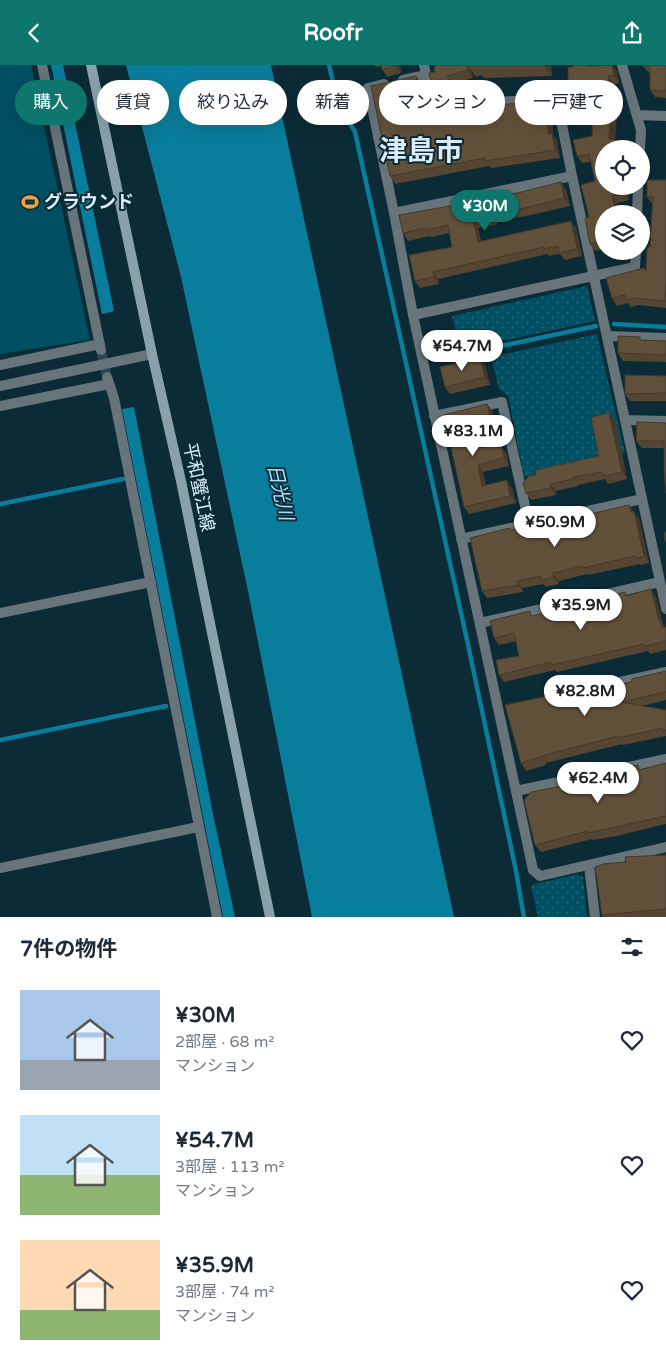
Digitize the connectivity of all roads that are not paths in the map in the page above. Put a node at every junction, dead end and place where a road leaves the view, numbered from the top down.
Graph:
1 (42, 65) edge
2 (91, 65) edge
3 (622, 65) edge
4 (425, 70) edge
5 (637, 115) junction
6 (666, 115) edge
7 (640, 140) edge
8 (572, 176) junction
9 (394, 213) junction
10 (635, 260) edge
11 (594, 276) junction
12 (413, 315) junction
13 (608, 336) junction
14 (666, 338) edge
15 (152, 354) junction
16 (0, 365) edge
17 (0, 386) edge
18 (0, 406) edge
19 (434, 416) junction
20 (626, 420) junction
21 (666, 421) edge
22 (642, 499) junction
23 (529, 524) junction
24 (461, 539) junction
25 (151, 582) junction
26 (660, 582) junction
27 (666, 609) edge
28 (0, 613) edge
29 (480, 623) junction
30 (666, 672) edge
31 (554, 696) edge
32 (666, 759) edge
33 (516, 791) junction
34 (198, 827) junction
35 (666, 847) edge
36 (589, 865) junction
37 (0, 868) edge
38 (217, 917) edge
39 (270, 917) edge
40 (595, 917) edge

1 - 16 street
2 - 15 main road, 平和蟹江線
3 - 5 street
4 - 8 street
4 - 9 street
5 - 6 street
5 - 7 street
8 - 9 street
8 - 11 street
9 - 12 street
10 - 11 street
11 - 12 street
11 - 13 street
12 - 19 street
13 - 14 street
13 - 20 street
15 - 17 street
15 - 39 main road, 平和蟹江線
18 - 25 street
19 - 23 street
19 - 24 street
20 - 21 street
20 - 22 street
22 - 23 street
22 - 26 street
23 - 24 street
24 - 29 street
25 - 28 street
25 - 34 street
26 - 27 street
26 - 29 street
29 - 33 street
30 - 31 street
32 - 33 street
33 - 36 street
34 - 37 street
34 - 38 street
35 - 36 street
36 - 40 street

